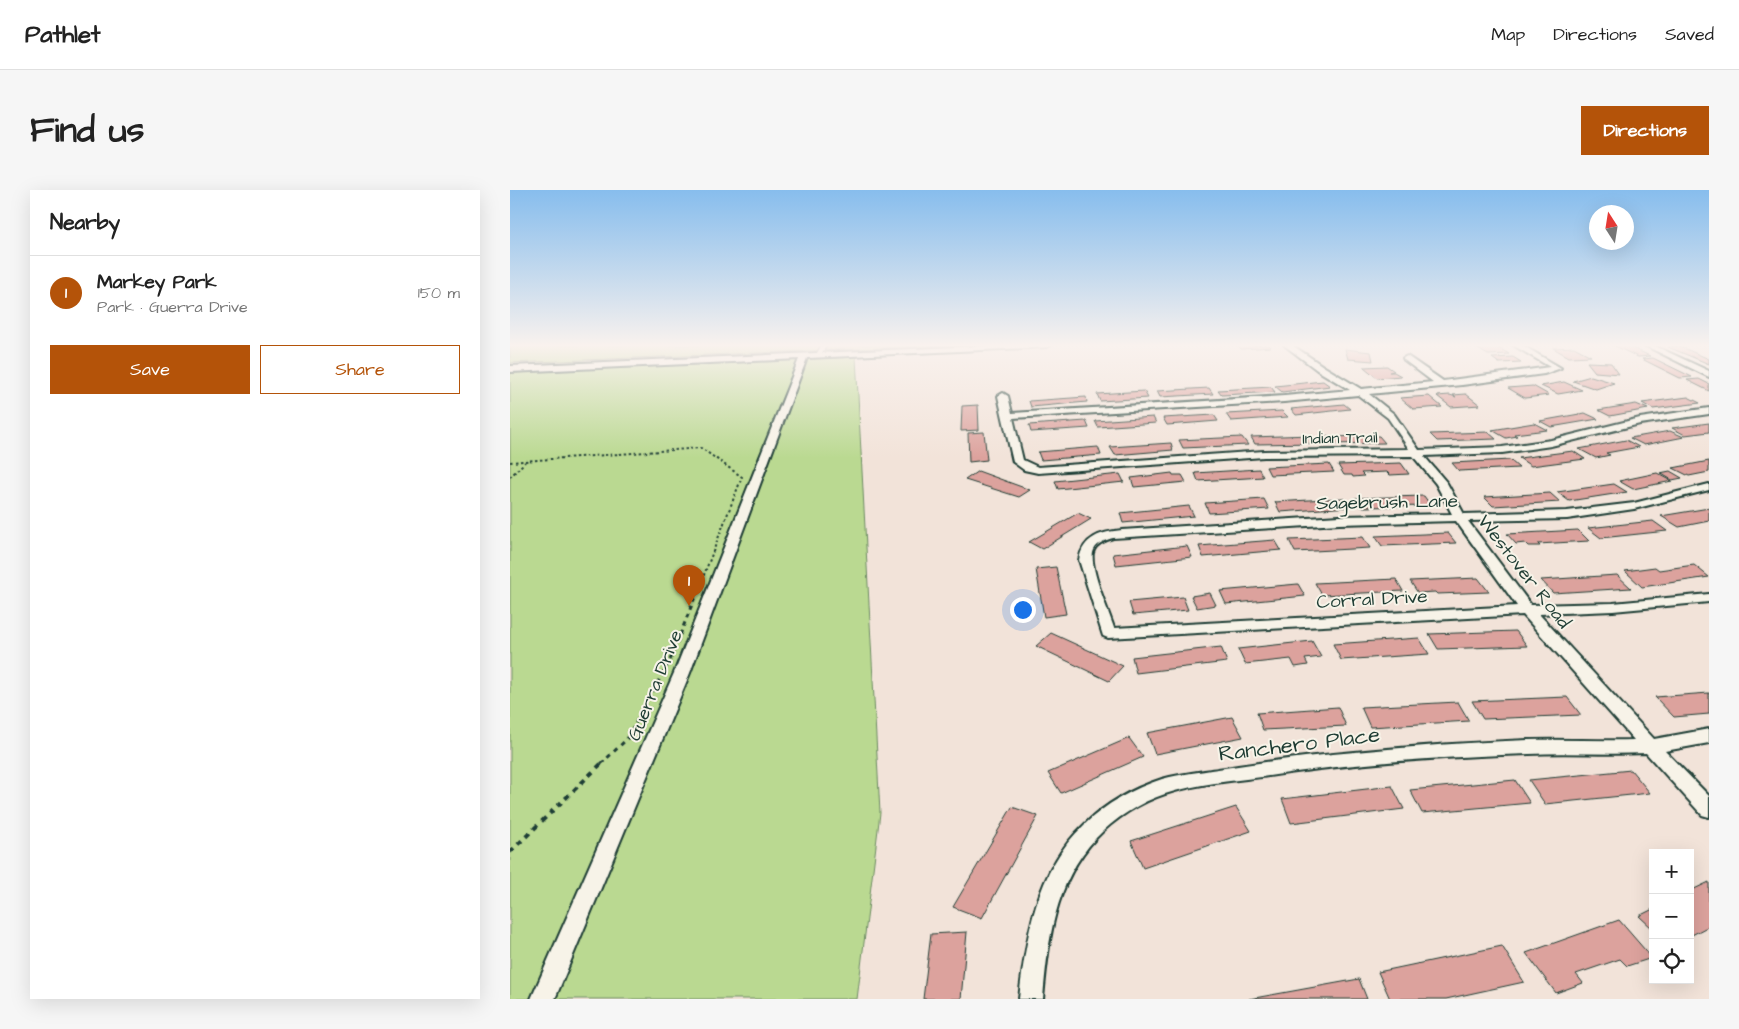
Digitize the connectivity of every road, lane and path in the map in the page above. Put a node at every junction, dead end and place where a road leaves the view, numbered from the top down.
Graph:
1 (799, 383) edge
2 (1346, 383) edge
3 (1451, 383) edge
4 (1441, 384) joint
5 (1360, 391) junction
6 (1003, 396) dead end
7 (1709, 411) edge
8 (1007, 416) junction
9 (1415, 452) junction
10 (526, 461) junction
11 (510, 462) edge
12 (510, 477) edge
13 (1709, 487) edge
14 (1460, 518) junction
15 (1086, 566) joint
16 (1709, 598) edge
17 (1527, 610) junction
18 (1709, 736) edge
19 (1650, 746) junction
20 (1709, 809) edge
21 (510, 852) edge
22 (543, 999) edge
23 (1031, 999) edge

1 - 22 street, Guerra Drive
2 - 5 street, Westover Road
3 - 4 street
4 - 5 street
5 - 8 street
5 - 9 street, Westover Road
6 - 8 street
7 - 9 street, Indian Trail
8 - 9 street, Indian Trail
9 - 14 street, Westover Road
10 - 11 path
10 - 12 path
10 - 21 path
13 - 14 street, Sagebrush Lane
14 - 15 street, Sagebrush Lane
14 - 17 street, Westover Road
15 - 17 street, Corral Drive
16 - 17 street, Corral Drive
17 - 19 street, Westover Road
18 - 19 street, Ranchero Place
19 - 20 street, Westover Road
19 - 23 street, Ranchero Place

